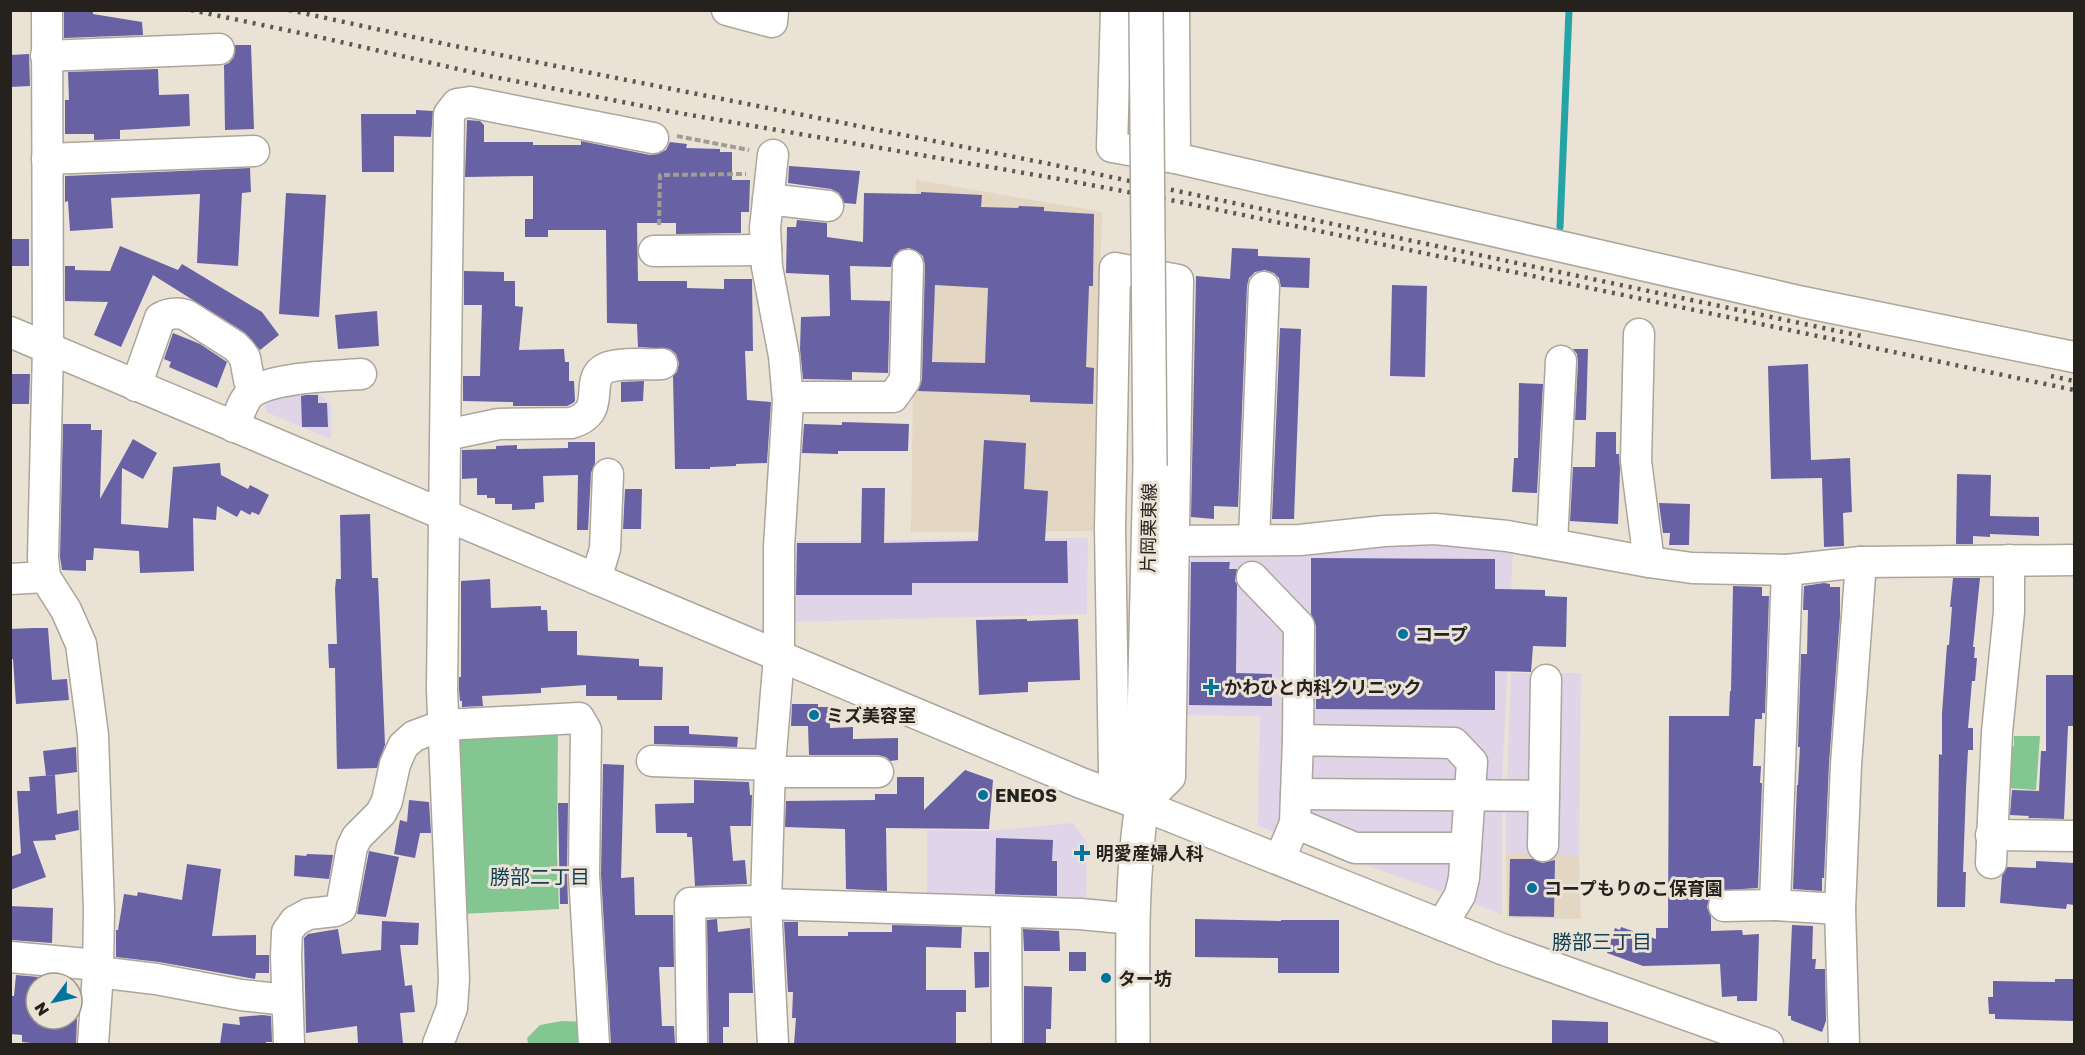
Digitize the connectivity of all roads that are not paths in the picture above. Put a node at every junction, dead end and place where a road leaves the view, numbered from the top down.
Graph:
1 (727, 10) edge
2 (773, 10) edge
3 (1116, 10) edge
4 (1146, 10) edge
5 (1174, 10) edge
6 (46, 11) edge
7 (219, 49) dead end
8 (46, 56) junction
9 (653, 138) road end
10 (254, 151) dead end
11 (1175, 158) junction
12 (47, 159) junction
13 (828, 206) dead end
14 (766, 250) junction
15 (654, 251) road end
16 (908, 265) dead end
17 (1264, 287) dead end
18 (10, 332) edge
19 (1639, 334) dead end
20 (48, 349) junction
21 (2074, 357) edge
22 (1561, 362) dead end
23 (663, 364) dead end
24 (361, 374) dead end
25 (249, 380) dead end
26 (136, 386) junction
27 (788, 397) junction
28 (1113, 408) junction
29 (1176, 408) junction
30 (234, 427) junction
31 (446, 435) junction
32 (608, 474) dead end
33 (445, 516) junction
34 (1254, 540) junction
35 (1174, 541) junction
36 (1552, 543) junction
37 (2009, 560) junction
38 (2074, 560) edge
39 (1649, 562) junction
40 (1861, 562) junction
41 (1787, 570) junction
42 (45, 577) junction
43 (1252, 577) dead end
44 (10, 579) edge
45 (596, 579) junction
46 (780, 656) junction
47 (1546, 680) dead end
48 (444, 725) junction
49 (1298, 740) junction
50 (652, 762) dead end
51 (770, 769) junction
52 (878, 772) dead end
53 (1296, 794) junction
54 (1470, 795) junction
55 (1544, 796) junction
56 (1142, 805) junction
57 (1295, 824) junction
58 (2074, 836) edge
59 (1543, 846) dead end
60 (1466, 848) junction
61 (1280, 859) junction
62 (766, 904) junction
63 (1775, 905) junction
64 (1724, 906) dead end
65 (1840, 909) junction
66 (1006, 912) junction
67 (1133, 919) junction
68 (1442, 925) junction
69 (10, 957) edge
70 (98, 968) junction
71 (287, 1000) junction
72 (93, 1044) edge
73 (289, 1044) edge
74 (438, 1044) edge
75 (594, 1044) edge
76 (692, 1044) edge
77 (773, 1044) edge
78 (1007, 1044) edge
79 (1132, 1044) edge
80 (1768, 1044) edge
81 (1844, 1044) edge

1 - 2 street
3 - 11 street
4 - 56 main road, 片岡栗東線, bridge
5 - 11 street
6 - 8 street
7 - 8 street
8 - 12 street
9 - 31 street
10 - 12 street
11 - 21 street
12 - 20 street
13 - 14 street
14 - 15 street
14 - 27 street
16 - 27 street
17 - 34 street
18 - 20 street
19 - 39 street
20 - 26 street
20 - 42 street
22 - 36 street
23 - 31 street
24 - 30 street
25 - 26 street
26 - 30 street
27 - 46 street
28 - 29 street
28 - 29 street
28 - 56 street
29 - 35 street
30 - 33 street
31 - 33 street
32 - 45 street
33 - 45 street
33 - 48 street
34 - 35 street
34 - 36 street
35 - 56 street
36 - 39 street
37 - 38 street
37 - 40 street
37 - 58 street
39 - 41 street
40 - 41 street
40 - 65 street
41 - 63 street
42 - 44 street
42 - 70 street
43 - 49 street
45 - 46 street
46 - 51 street
46 - 56 street
47 - 55 street
48 - 71 street
48 - 74 street
48 - 75 street
49 - 53 street
49 - 54 street
50 - 51 street
51 - 52 street
51 - 62 street
53 - 54 street
53 - 57 street
54 - 55 street
54 - 60 street
55 - 59 street
56 - 61 street
56 - 67 main road, 片岡栗東線
57 - 60 street
57 - 61 street
60 - 68 street
61 - 68 street
62 - 66 street
62 - 76 street
62 - 77 street
63 - 64 street
63 - 65 street
65 - 81 street
66 - 67 street
66 - 78 street
67 - 79 main road, 片岡栗東線
68 - 80 street
69 - 70 street
70 - 71 street
70 - 72 street
71 - 73 street

